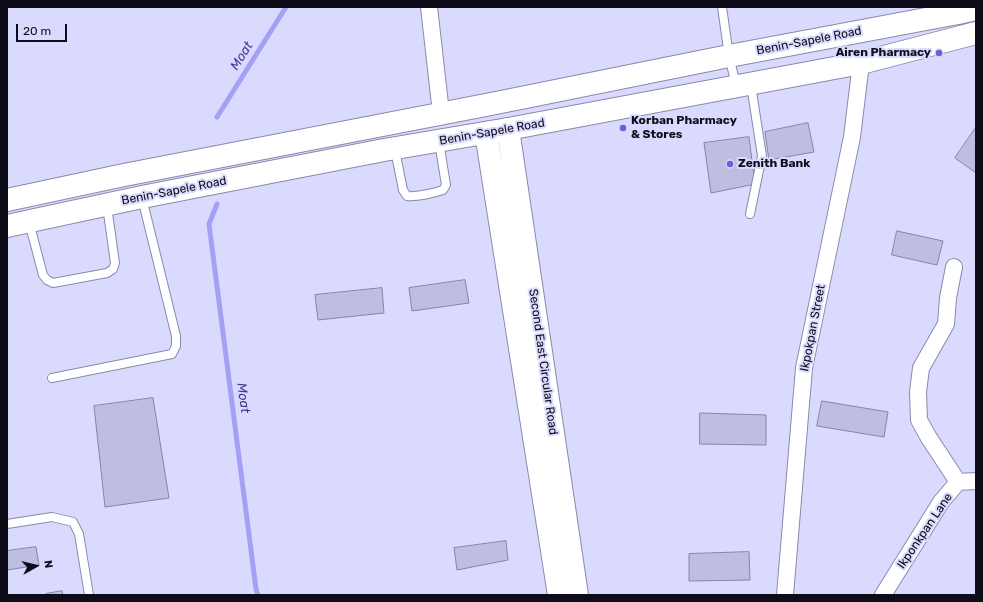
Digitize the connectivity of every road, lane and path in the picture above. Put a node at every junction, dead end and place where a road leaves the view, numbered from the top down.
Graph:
1 (429, 7) edge
2 (722, 7) edge
3 (976, 9) edge
4 (976, 33) edge
5 (729, 56) junction
6 (861, 64) junction
7 (744, 85) junction
8 (441, 114) junction
9 (508, 130) junction
10 (486, 134) junction
11 (439, 141) junction
12 (395, 148) junction
13 (142, 197) junction
14 (7, 200) edge
15 (106, 204) junction
16 (750, 214) dead end
17 (28, 221) junction
18 (7, 226) edge
19 (954, 266) dead end
20 (52, 378) dead end
21 (976, 480) edge
22 (958, 482) junction
23 (7, 524) edge
24 (89, 595) edge
25 (559, 595) edge
26 (577, 595) edge
27 (785, 595) edge
28 (883, 595) edge

1 - 8 street
2 - 5 lane
3 - 5 main road, Benin-Sapele Road
4 - 6 main road, Benin-Sapele Road
5 - 7 lane
5 - 8 main road, Benin-Sapele Road
6 - 7 main road, Benin-Sapele Road
6 - 27 street, Ikpokpan Street
7 - 9 main road, Benin-Sapele Road
7 - 16 lane
8 - 14 main road, Benin-Sapele Road
9 - 10 main road, Benin-Sapele Road
9 - 26 main road, Second East Circular Road
10 - 11 main road, Benin-Sapele Road
10 - 25 main road, Second East Circular Road
11 - 12 main road, Benin-Sapele Road
11 - 12 lane
12 - 13 main road, Benin-Sapele Road
13 - 15 main road, Benin-Sapele Road
13 - 20 lane
15 - 17 main road, Benin-Sapele Road
15 - 17 lane
17 - 18 main road, Benin-Sapele Road
19 - 22 street
21 - 22 street, Ikponkpan Lane
22 - 28 street, Ikponkpan Lane
23 - 24 lane

